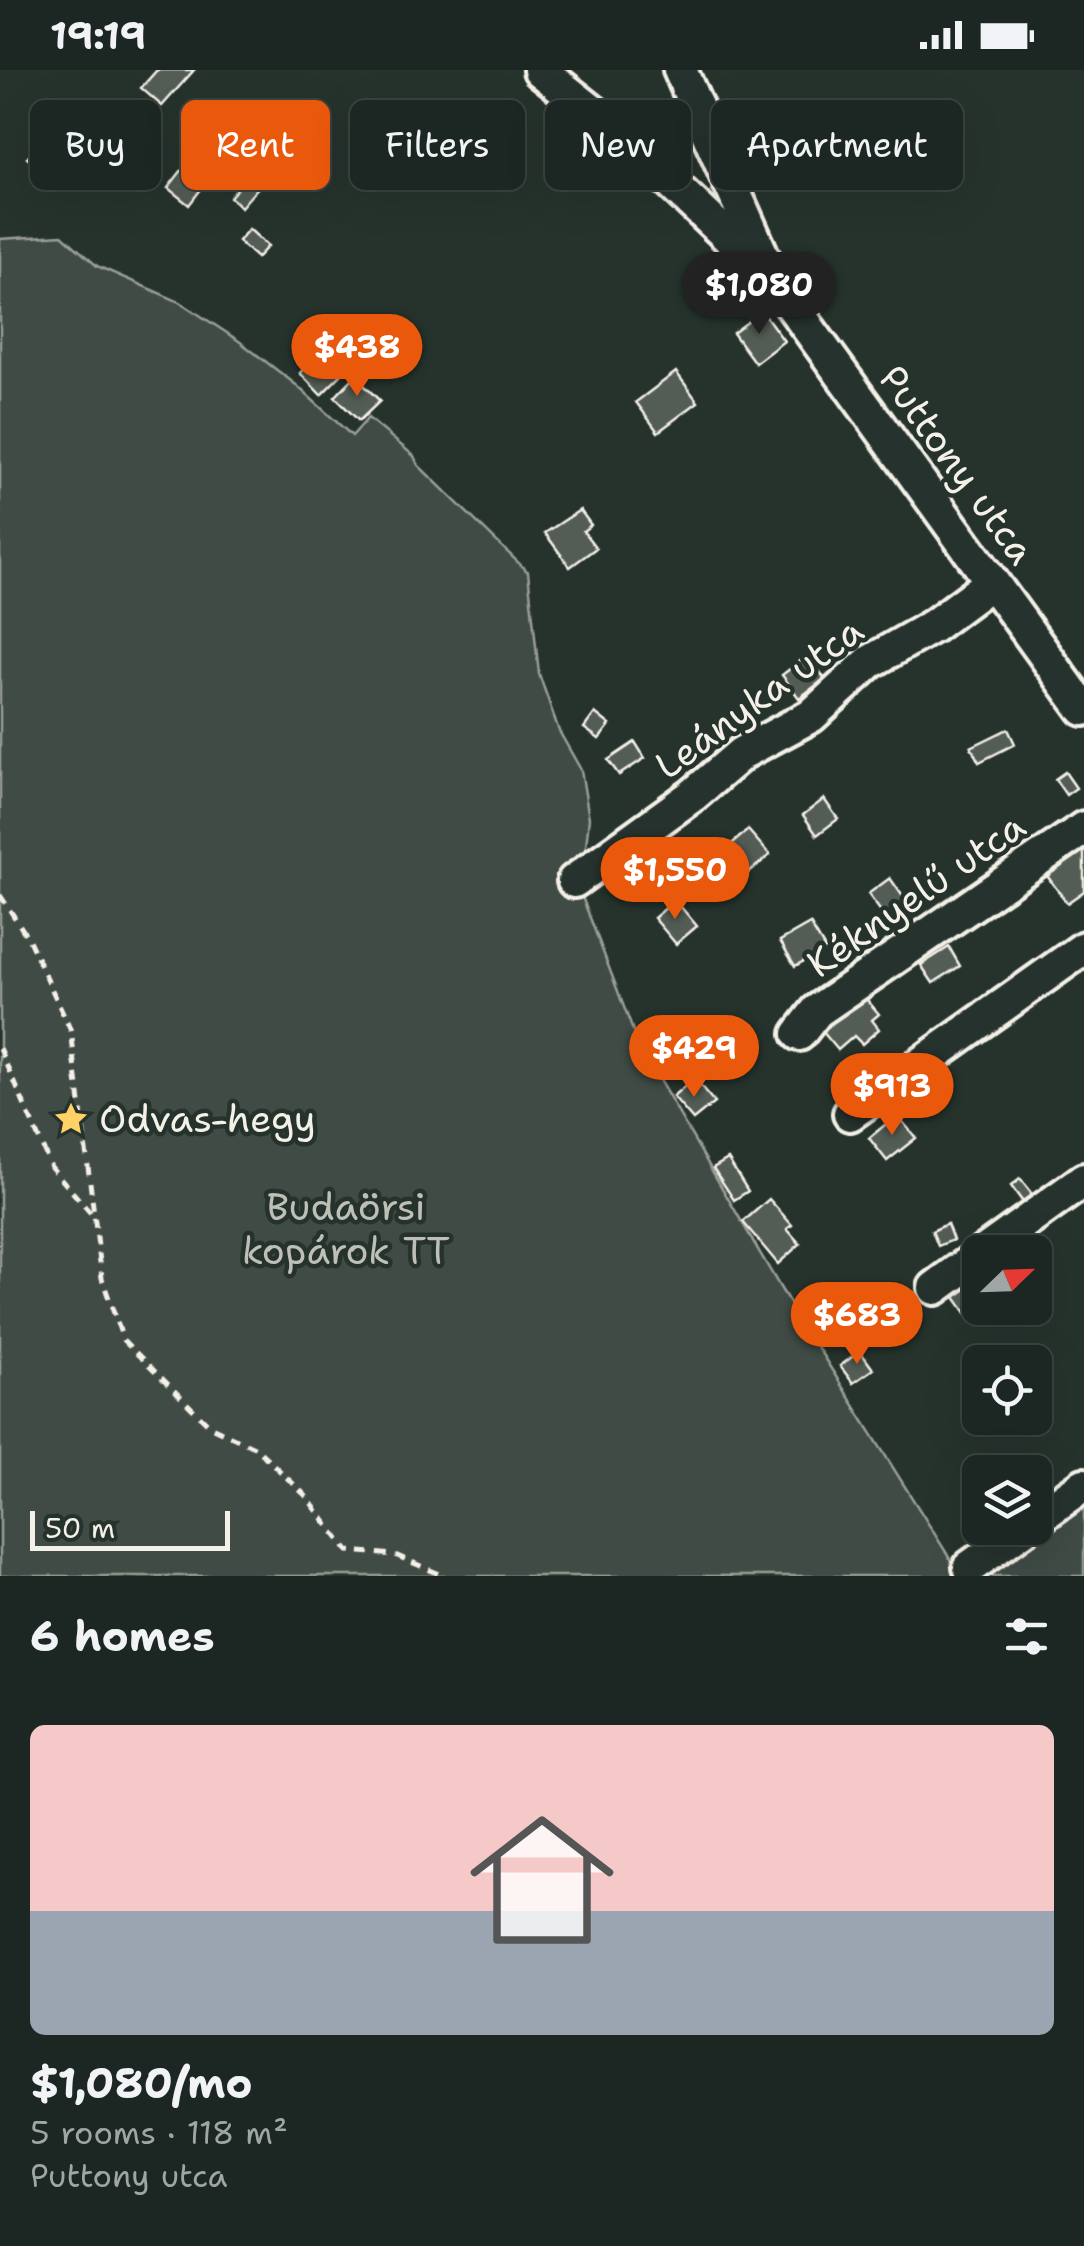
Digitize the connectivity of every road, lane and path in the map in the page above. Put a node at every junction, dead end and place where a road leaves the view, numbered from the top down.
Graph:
1 (540, 70) edge
2 (680, 70) edge
3 (772, 278) junction
4 (992, 582) junction
5 (1080, 695) edge
6 (1084, 828) edge
7 (574, 881) dead end
8 (0, 896) edge
9 (1084, 948) edge
10 (798, 1034) dead end
11 (0, 1048) edge
12 (850, 1114) dead end
13 (1084, 1180) edge
14 (94, 1217) junction
15 (1008, 1235) edge
16 (962, 1268) edge
17 (935, 1288) dead end
18 (1084, 1485) edge
19 (1052, 1508) edge
20 (1000, 1545) edge
21 (970, 1566) dead end
22 (444, 1576) edge

1 - 3 street, Puttony utca
2 - 3 street
3 - 4 street, Puttony utca
4 - 5 street, Puttony utca
4 - 7 street, Leányka utca
6 - 10 street, Kéknyelű utca
8 - 14 path
9 - 12 street
11 - 14 path
13 - 15 street
14 - 22 path
16 - 17 street
18 - 19 street
20 - 21 street

